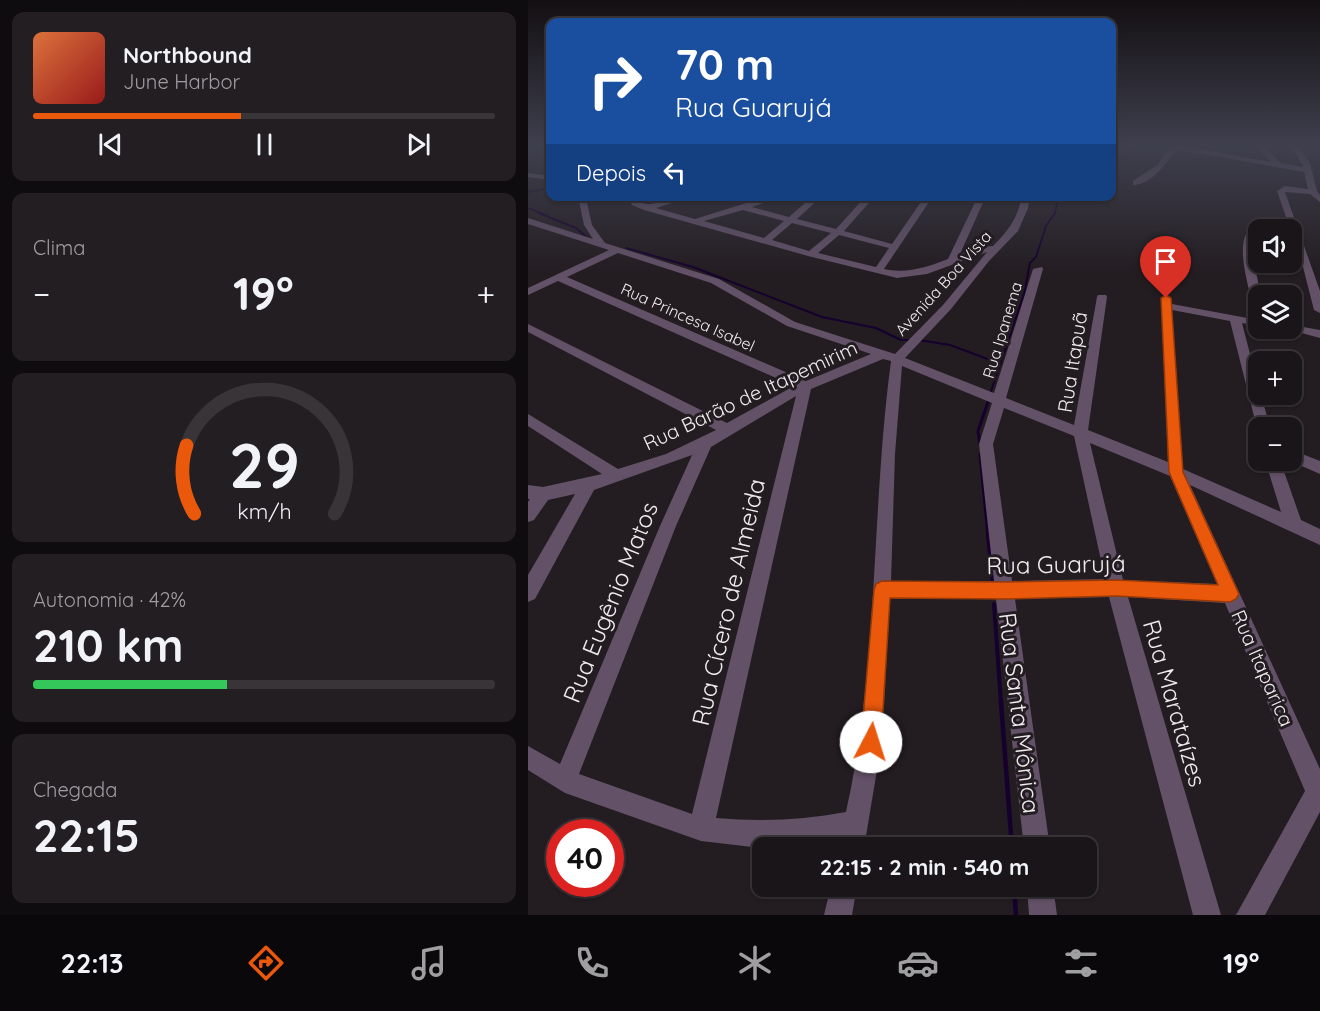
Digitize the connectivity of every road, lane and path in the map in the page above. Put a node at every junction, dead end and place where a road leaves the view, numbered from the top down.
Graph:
1 (1283, 190) edge
2 (1297, 190) edge
3 (1313, 192) joint
4 (1320, 200) edge
5 (582, 201) edge
6 (634, 201) edge
7 (672, 201) edge
8 (763, 201) edge
9 (812, 201) edge
10 (866, 201) edge
11 (926, 201) edge
12 (980, 201) edge
13 (1025, 201) edge
14 (743, 207) junction
15 (647, 208) junction
16 (791, 219) junction
17 (528, 221) edge
18 (696, 221) junction
19 (838, 232) junction
20 (766, 241) junction
21 (1248, 242) edge
22 (610, 248) junction
23 (894, 248) junction
24 (1246, 248) joint
25 (996, 249) junction
26 (811, 254) junction
27 (953, 259) junction
28 (1302, 260) edge
29 (1306, 261) junction
30 (1320, 264) edge
31 (1038, 269) dead end
32 (878, 271) junction
33 (557, 277) junction
34 (1254, 285) edge
35 (528, 292) edge
36 (1102, 297) dead end
37 (1320, 310) edge
38 (1235, 319) junction
39 (1248, 321) edge
40 (528, 327) edge
41 (1302, 331) edge
42 (1320, 334) edge
43 (890, 356) junction
44 (805, 386) junction
45 (998, 401) junction
46 (1260, 417) edge
47 (528, 418) edge
48 (726, 429) junction
49 (1080, 433) junction
50 (705, 443) junction
51 (1302, 460) edge
52 (1320, 468) edge
53 (1276, 471) edge
54 (1176, 472) junction
55 (617, 476) junction
56 (588, 485) junction
57 (536, 493) edge
58 (528, 515) edge
59 (1294, 525) junction
60 (1320, 537) edge
61 (1116, 588) junction
62 (882, 590) junction
63 (1005, 591) junction
64 (528, 593) edge
65 (1230, 594) junction
66 (532, 765) edge
67 (565, 781) junction
68 (1319, 790) edge
69 (856, 822) junction
70 (701, 830) junction
71 (853, 837) edge
72 (1036, 837) edge
73 (842, 897) edge
74 (1041, 897) edge
75 (838, 915) edge
76 (1043, 915) edge
77 (1207, 915) edge
78 (1250, 915) edge

1 - 29 street
2 - 3 street
3 - 4 street
5 - 22 street
6 - 15 street
7 - 15 street
8 - 14 street
9 - 16 street
10 - 19 street
11 - 23 street
12 - 27 street
13 - 25 street, Avenida Boa Vista
14 - 16 street
14 - 18 street
15 - 18 street
16 - 19 street
16 - 20 street
17 - 22 street
18 - 20 street
19 - 23 street
19 - 26 street
20 - 26 street
21 - 24 street
22 - 33 street
22 - 43 street
23 - 32 street
24 - 34 street
25 - 27 street
25 - 43 street, Avenida Boa Vista
26 - 32 street
27 - 32 street
28 - 29 street
29 - 30 street
29 - 37 street
31 - 45 street, Rua Ipanema
33 - 35 street
33 - 44 street, Rua Princesa Isabel
36 - 49 street, Rua Itapuã
38 - 39 street
38 - 46 street
38 - 54 street, Rua Itaparica
40 - 48 street
41 - 42 street
43 - 44 street, Rua Barão de Itapemirim
43 - 45 street
43 - 62 street
44 - 48 street, Rua Barão de Itapemirim
44 - 70 street, Rua Cícero de Almeida
45 - 49 street
45 - 63 street, Rua Santa Mônica
47 - 55 street
48 - 50 street, Rua Barão de Itapemirim
49 - 54 street
49 - 61 street, Rua Marataízes
50 - 55 street, Rua Barão de Itapemirim
50 - 67 street, Rua Eugênio Matos
51 - 52 street
53 - 59 street
54 - 59 street
54 - 65 street, Rua Itaparica
55 - 56 street, Rua Barão de Itapemirim
56 - 57 street, Rua Barão de Itapemirim
56 - 64 street
57 - 58 street
59 - 60 street
61 - 63 street, Rua Guarujá
61 - 65 street, Rua Guarujá
61 - 77 street, Rua Marataízes
62 - 63 street, Rua Guarujá
62 - 69 street
63 - 72 street, Rua Santa Mônica
65 - 68 street, Rua Itaparica
66 - 67 street
67 - 70 street
68 - 78 street
69 - 70 street
69 - 71 street
73 - 75 street
74 - 76 street

